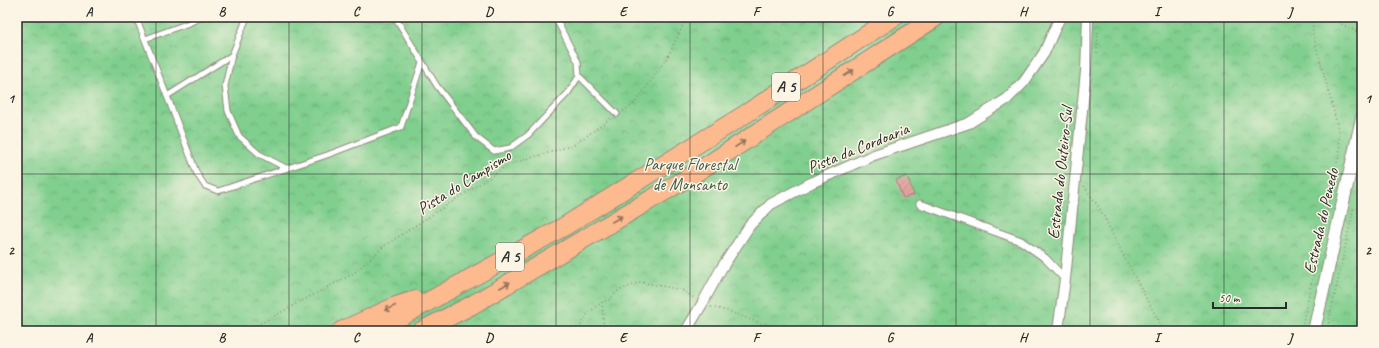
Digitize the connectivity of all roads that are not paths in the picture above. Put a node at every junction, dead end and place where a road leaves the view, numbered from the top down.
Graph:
1 (136, 17) edge
2 (201, 17) edge
3 (247, 17) edge
4 (396, 17) edge
5 (554, 17) edge
6 (894, 17) edge
7 (936, 17) edge
8 (1060, 17) edge
9 (1088, 17) edge
10 (145, 39) junction
11 (232, 55) junction
12 (422, 62) junction
13 (579, 76) junction
14 (167, 96) junction
15 (617, 114) road end
16 (1362, 118) edge
17 (286, 168) junction
18 (920, 204) dead end
19 (1065, 279) junction
20 (454, 288) junction
21 (341, 331) edge
22 (375, 331) edge
23 (421, 331) edge
24 (686, 331) edge
25 (1058, 331) edge
26 (1314, 331) edge

1 - 10 lane
2 - 10 lane
3 - 11 lane
4 - 12 lane
5 - 13 lane
6 - 20 highway, A 5
23 -> 7 highway, A 5
8 - 24 street, Pista da Cordoaria
9 - 19 street, Estrada do Outeiro-Sul
10 - 14 lane
11 - 14 lane
11 - 17 lane
12 - 13 lane
12 - 17 lane
13 - 15 lane
14 - 17 lane
16 - 26 street, Estrada do Penedo
18 - 19 street
19 - 25 street, Estrada do Outeiro-Sul
20 -> 21 highway
20 - 22 highway, A 5

